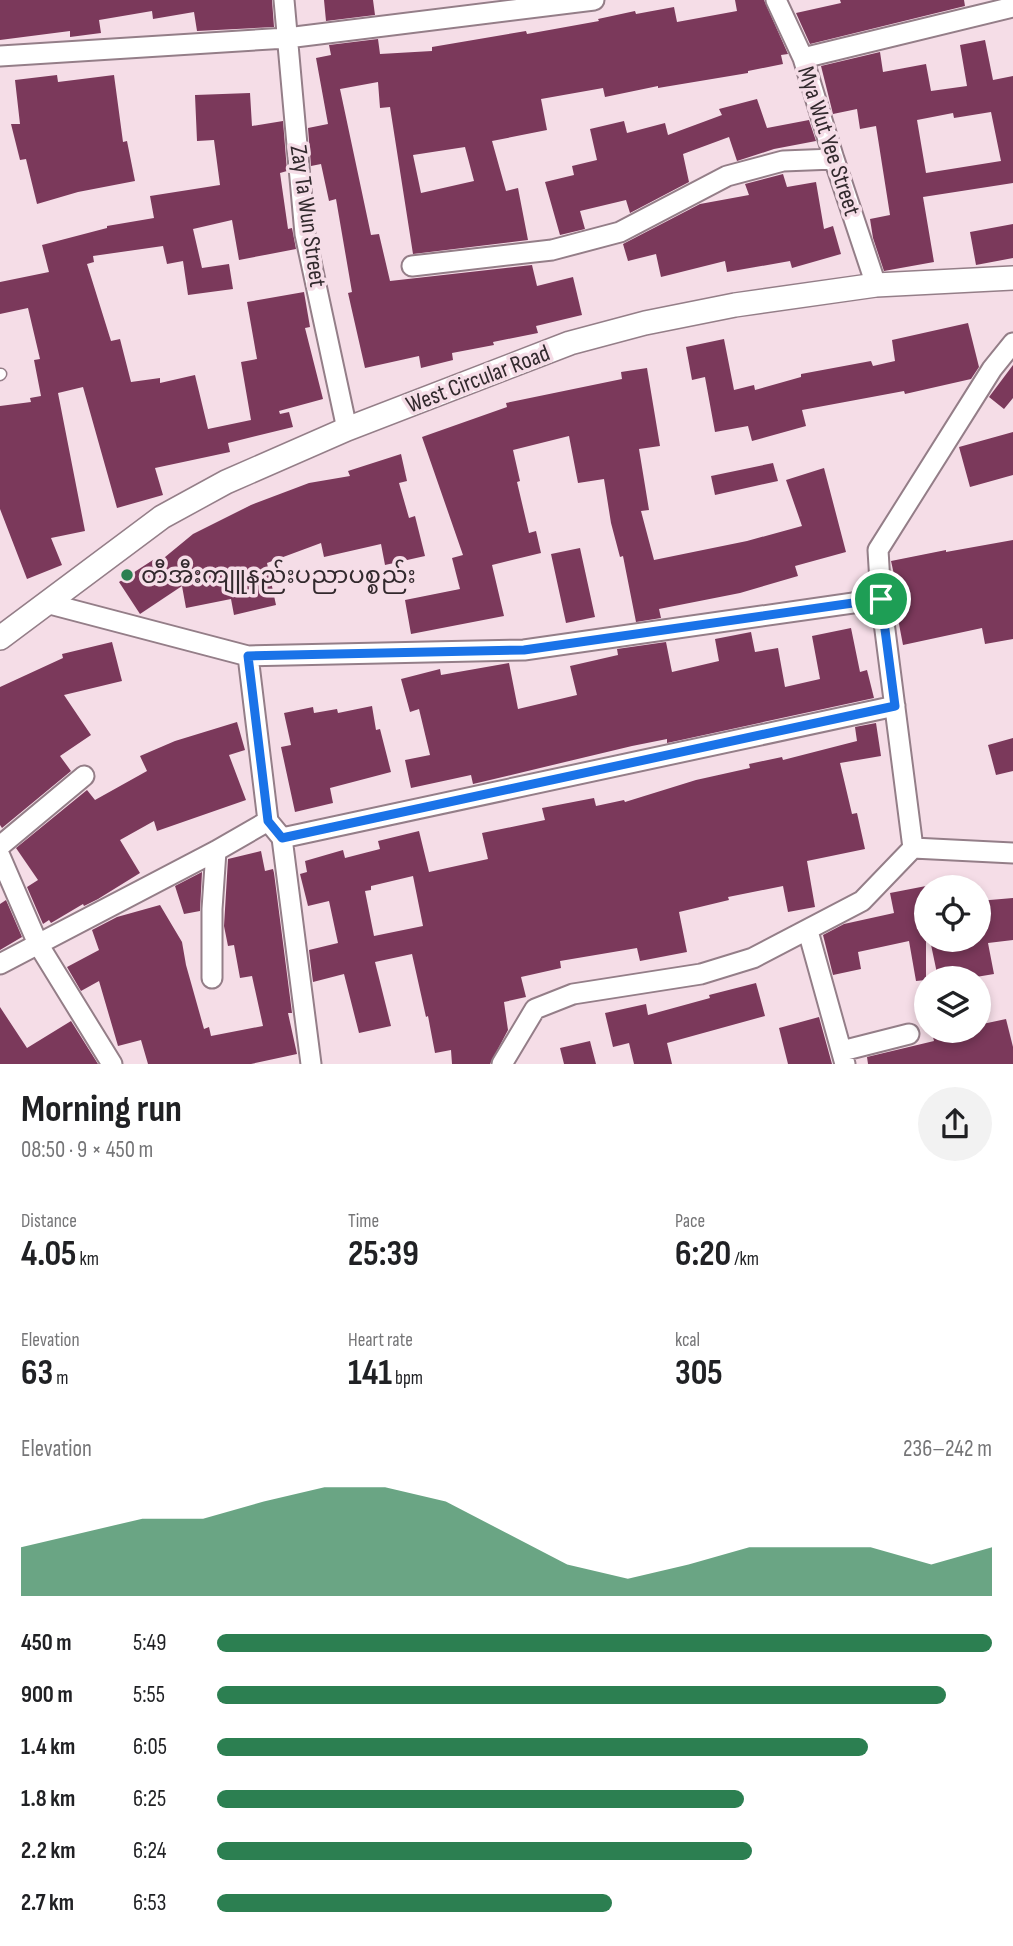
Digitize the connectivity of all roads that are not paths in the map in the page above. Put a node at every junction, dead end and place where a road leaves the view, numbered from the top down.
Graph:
1 (284, 0) edge
2 (594, 0) edge
3 (776, 0) edge
4 (1013, 7) edge
5 (287, 38) junction
6 (0, 56) edge
7 (803, 58) junction
8 (834, 159) junction
9 (412, 266) dead end
10 (1013, 278) edge
11 (876, 285) junction
12 (1013, 343) edge
13 (347, 429) junction
14 (881, 599) junction
15 (46, 603) junction
16 (0, 638) edge
17 (248, 656) junction
18 (895, 706) junction
19 (84, 776) dead end
20 (268, 821) junction
21 (282, 838) junction
22 (0, 846) edge
23 (913, 848) junction
24 (216, 852) junction
25 (1013, 853) edge
26 (0, 856) edge
27 (808, 931) junction
28 (38, 944) junction
29 (0, 964) edge
30 (212, 978) dead end
31 (909, 1034) dead end
32 (844, 1057) edge
33 (112, 1064) edge
34 (311, 1064) edge
35 (502, 1064) edge

1 - 5 street, Zay Ta Wun Street
2 - 5 street
3 - 7 street, Mya Wut Yee Street
4 - 7 street
5 - 6 street
5 - 13 street, Zay Ta Wun Street
7 - 8 street, Mya Wut Yee Street
8 - 9 street
8 - 11 street, Mya Wut Yee Street
10 - 11 street, West Circular Road
11 - 13 street, West Circular Road
12 - 14 street
13 - 15 street, West Circular Road
14 - 17 street
14 - 18 street
15 - 16 street, West Circular Road
15 - 17 street
17 - 20 street
18 - 21 street
18 - 23 street
19 - 22 street
20 - 21 street
20 - 24 street
21 - 34 street
23 - 25 street
23 - 27 street
24 - 28 street
24 - 30 street
26 - 28 street
27 - 32 street
27 - 35 street
28 - 29 street
28 - 33 street
31 - 32 street

